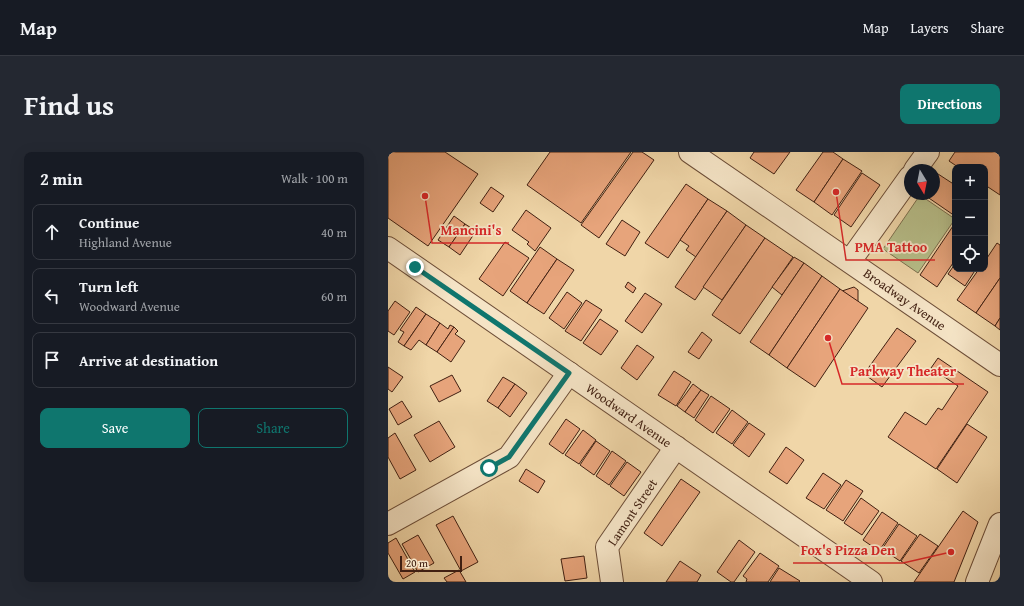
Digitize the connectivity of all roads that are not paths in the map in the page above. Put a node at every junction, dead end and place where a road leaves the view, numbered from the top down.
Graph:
1 (690, 152) edge
2 (928, 152) edge
3 (919, 164) edge
4 (904, 186) edge
5 (388, 248) edge
6 (850, 262) junction
7 (1000, 365) edge
8 (569, 373) junction
9 (676, 447) junction
10 (388, 524) edge
11 (1000, 524) edge
12 (612, 582) edge
13 (871, 582) edge
14 (977, 582) edge

1 - 6 street, Broadway Avenue
2 - 3 street
4 - 6 street
5 - 8 street, Woodward Avenue
6 - 7 street, Broadway Avenue
8 - 9 street, Woodward Avenue
8 - 10 street
9 - 12 street, Lamont Street
9 - 13 street, Woodward Avenue
11 - 14 street

